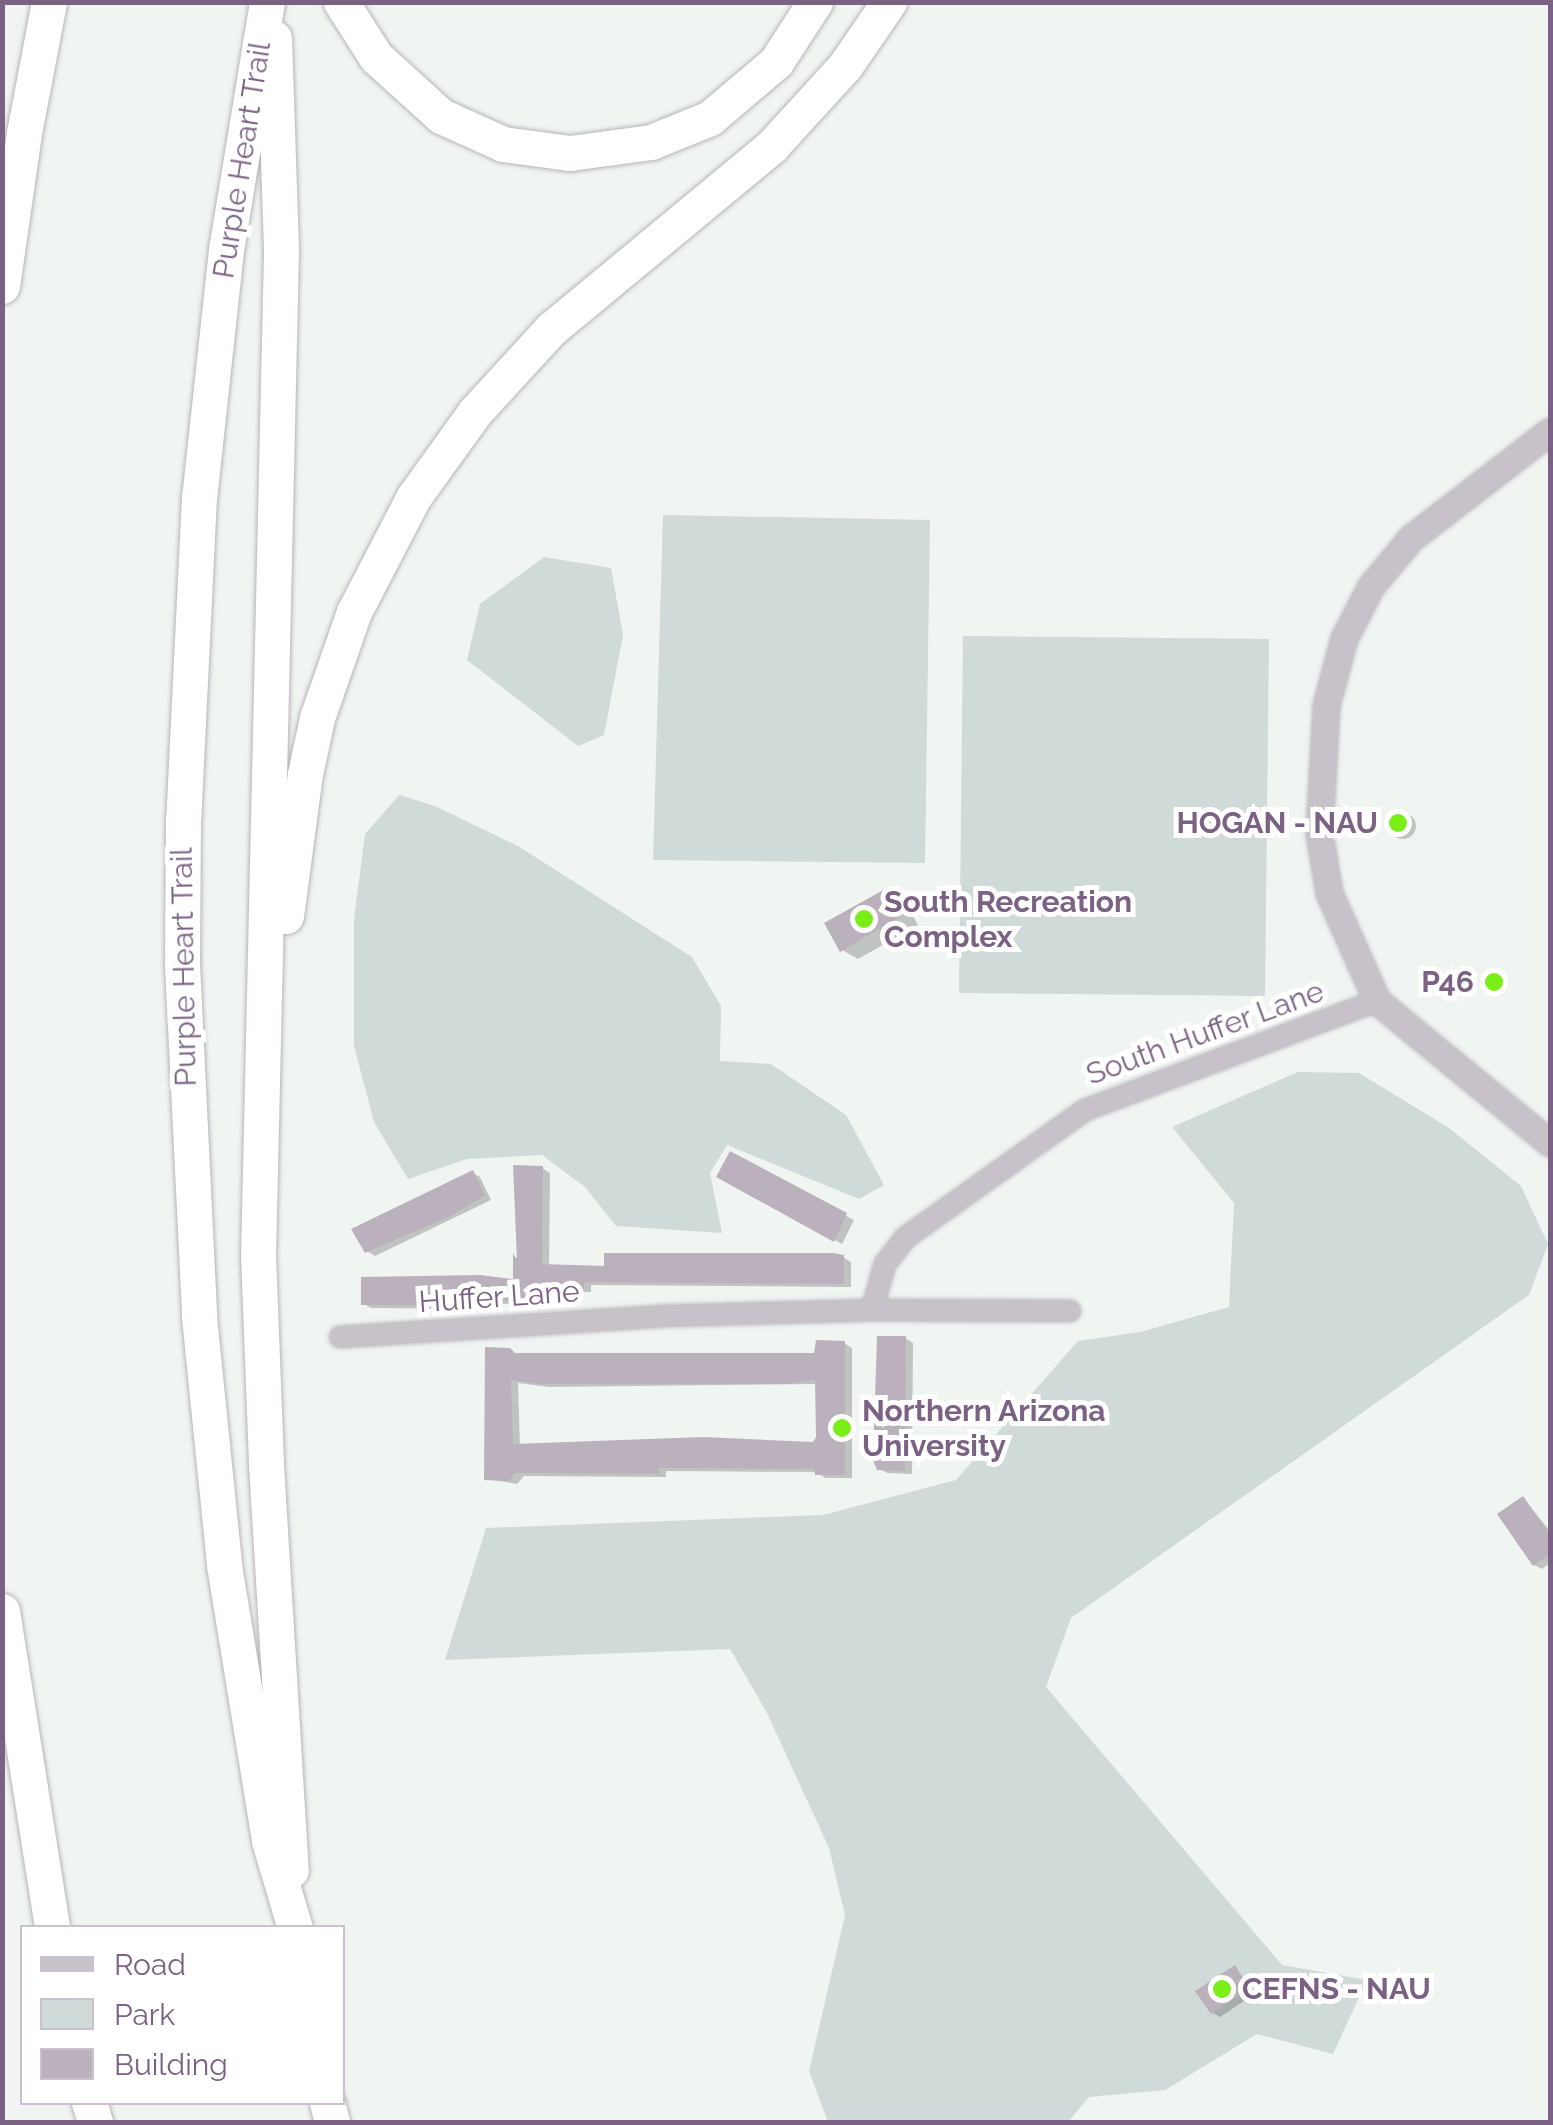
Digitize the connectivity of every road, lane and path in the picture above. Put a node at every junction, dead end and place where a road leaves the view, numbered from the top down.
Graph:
1 (49, 2) edge
2 (269, 2) edge
3 (341, 2) edge
4 (815, 2) edge
5 (889, 2) edge
6 (2, 286) edge
7 (1550, 431) edge
8 (1378, 1001) junction
9 (261, 1110) junction
10 (1550, 1143) edge
11 (872, 1310) junction
12 (1070, 1311) dead end
13 (340, 1337) dead end
14 (2, 1611) edge
15 (293, 1916) edge
16 (52, 1925) edge

1 - 6 highway
2 - 9 highway
2 - 15 highway, Purple Heart Trail
3 - 4 highway
5 - 9 highway
7 - 8 street
8 - 10 street
8 - 11 street, South Huffer Lane
9 - 15 highway
11 - 12 street
11 - 13 street, Huffer Lane
14 - 16 highway

